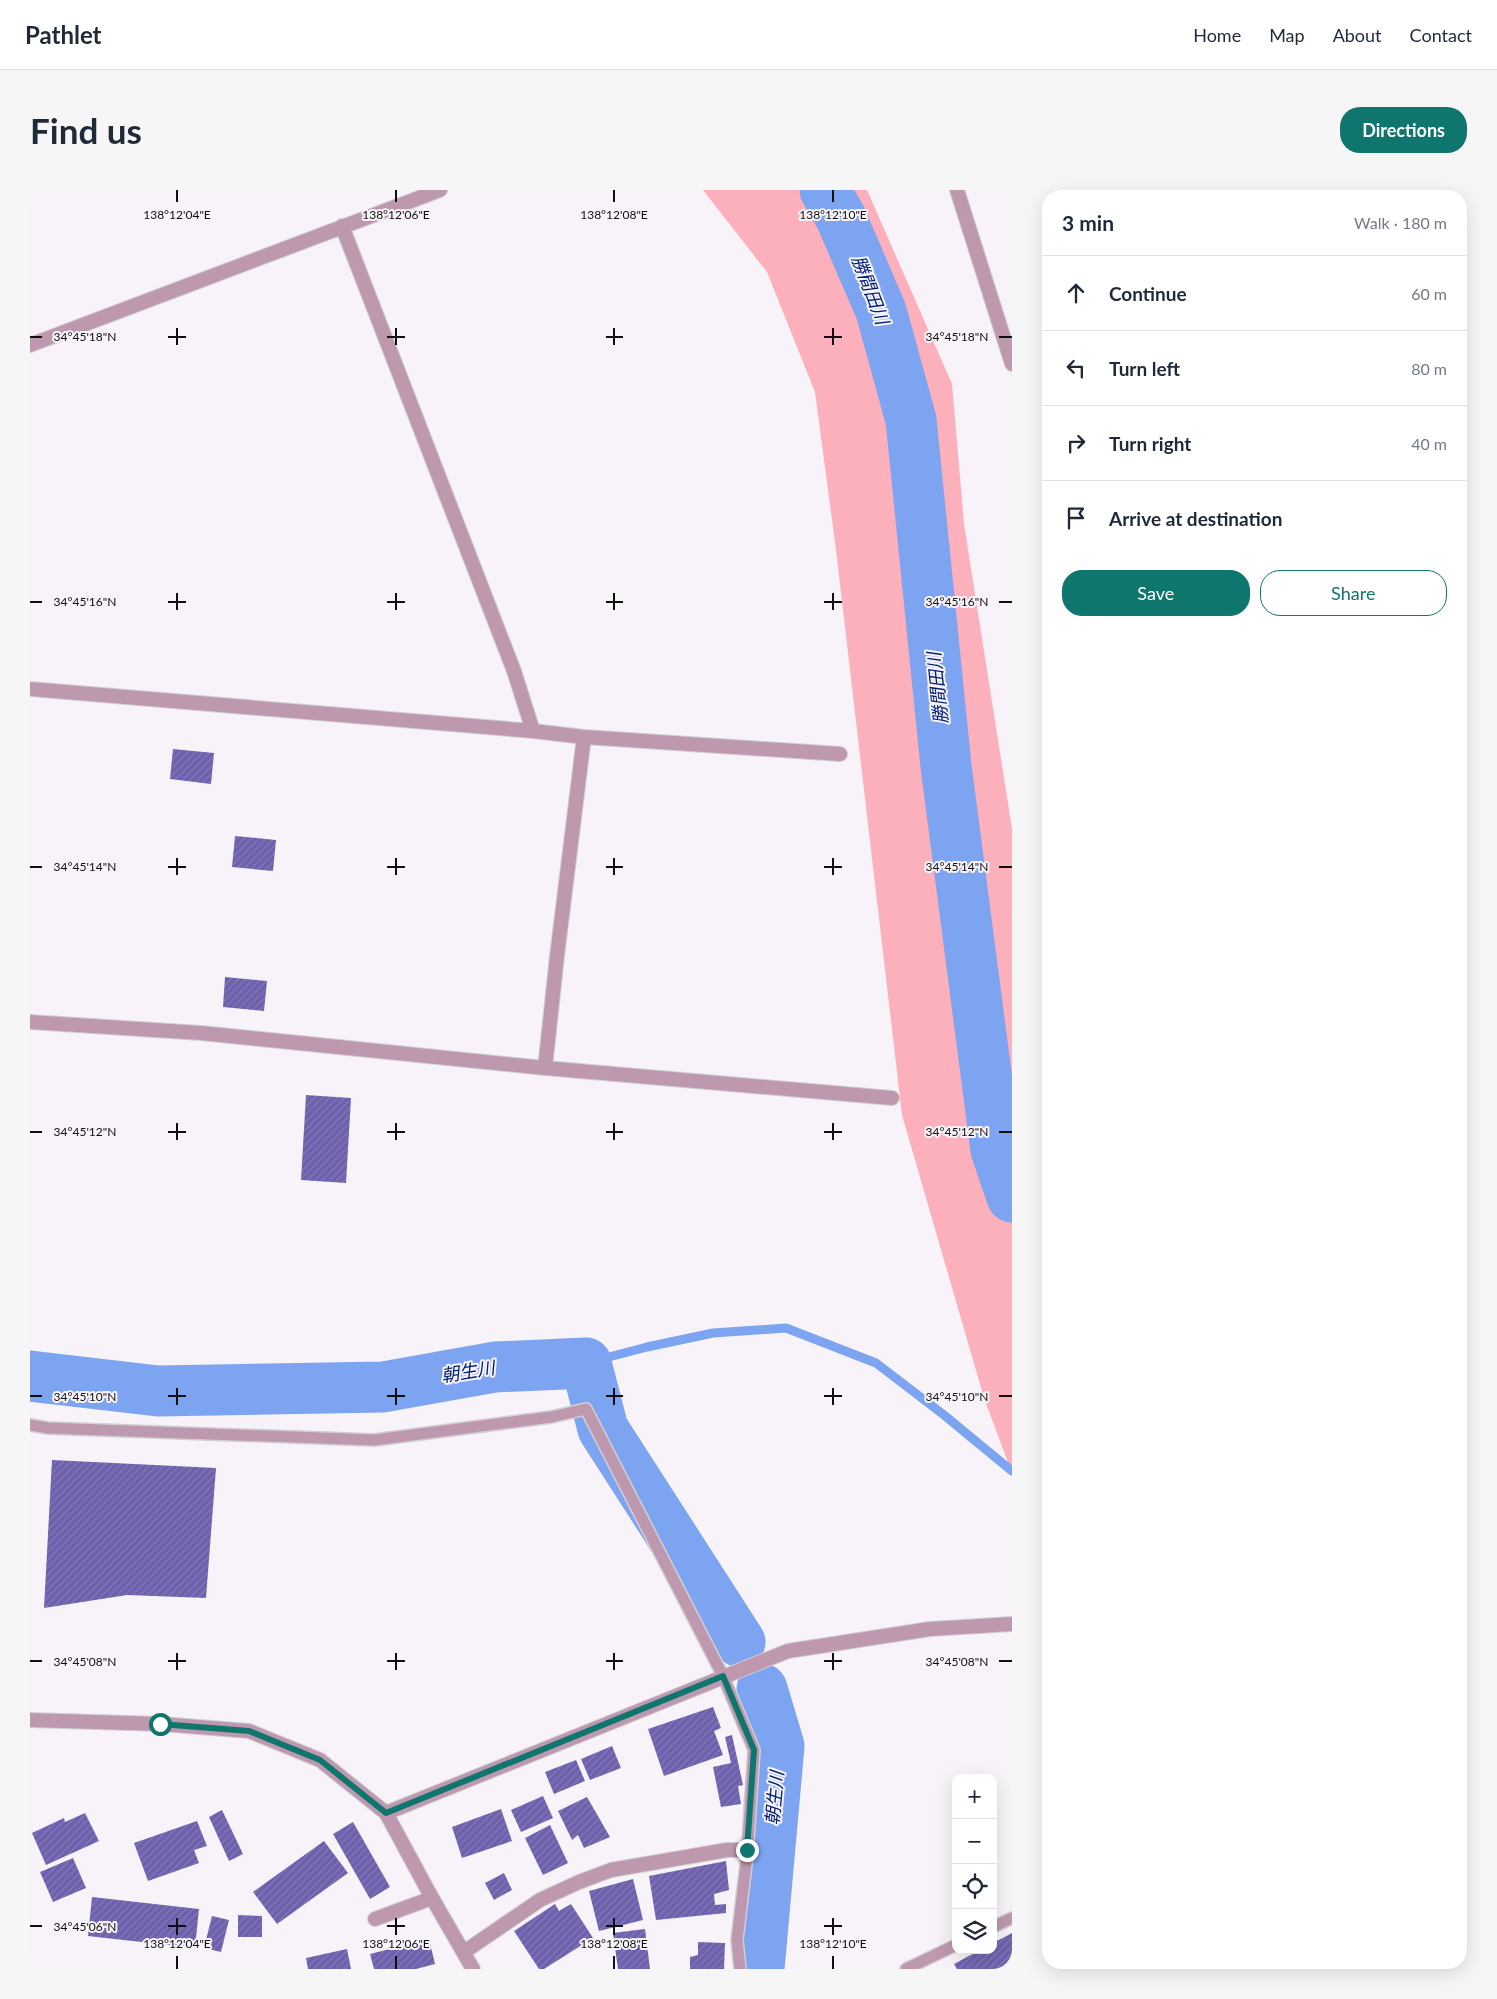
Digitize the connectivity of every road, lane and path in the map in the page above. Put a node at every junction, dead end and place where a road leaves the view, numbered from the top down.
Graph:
1 (440, 190) edge
2 (958, 190) edge
3 (342, 226) junction
4 (30, 345) edge
5 (1012, 364) edge
6 (30, 689) edge
7 (533, 731) junction
8 (584, 737) junction
9 (840, 754) dead end
10 (30, 1022) edge
11 (546, 1068) junction
12 (892, 1098) dead end
13 (30, 1425) edge
14 (1012, 1624) edge
15 (723, 1676) junction
16 (30, 1720) edge
17 (386, 1813) junction
18 (747, 1850) junction
19 (432, 1898) junction
20 (1012, 1918) edge
21 (375, 1919) dead end
22 (997, 1925) edge
23 (952, 1947) edge
24 (464, 1952) junction
25 (473, 1969) edge
26 (740, 1969) edge
27 (906, 1969) edge

1 - 3 street
2 - 5 street
3 - 4 street
3 - 7 street
6 - 7 street
7 - 8 street
8 - 9 street
8 - 11 street
10 - 11 street
11 - 12 street
13 - 15 lane
14 - 15 street
15 - 17 street
15 - 18 lane
16 - 17 street
17 - 19 street
18 - 24 street
18 - 26 lane
19 - 21 street
19 - 24 street
20 - 22 lane
23 - 27 lane
24 - 25 street

